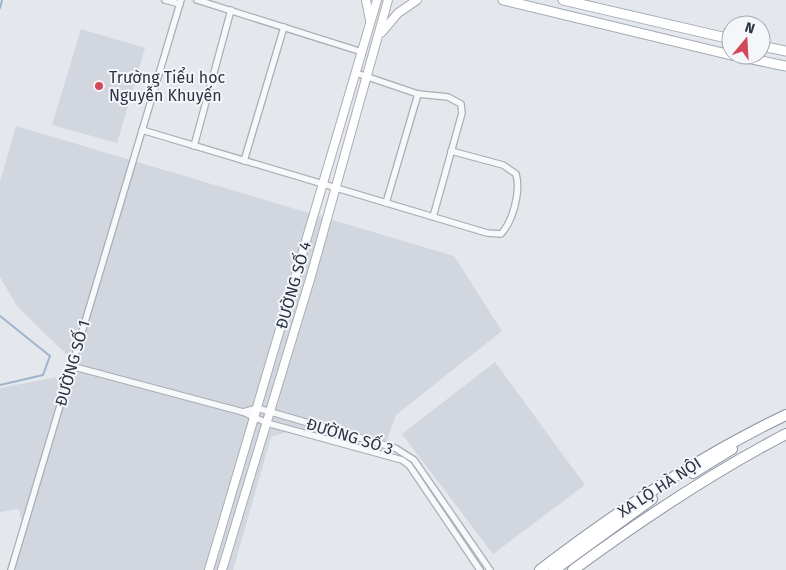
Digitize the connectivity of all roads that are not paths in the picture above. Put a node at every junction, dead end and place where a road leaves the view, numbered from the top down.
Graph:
1 (165, 0) edge
2 (197, 0) edge
3 (366, 0) edge
4 (377, 0) edge
5 (388, 0) edge
6 (417, 0) edge
7 (502, 0) edge
8 (563, 0) edge
9 (180, 2) edge
10 (231, 10) junction
11 (371, 22) junction
12 (284, 27) junction
13 (380, 36) junction
14 (721, 37) edge
15 (771, 48) edge
16 (786, 51) edge
17 (362, 52) junction
18 (721, 52) edge
19 (771, 63) edge
20 (786, 66) edge
21 (356, 74) junction
22 (368, 77) junction
23 (418, 94) junction
24 (142, 130) junction
25 (194, 146) junction
26 (451, 151) junction
27 (244, 160) junction
28 (322, 184) junction
29 (336, 188) junction
30 (386, 203) junction
31 (433, 217) junction
32 (71, 366) junction
33 (257, 408) junction
34 (270, 411) junction
35 (243, 412) junction
36 (254, 418) junction
37 (784, 419) edge
38 (267, 423) junction
39 (786, 434) edge
40 (786, 442) edge
41 (405, 454) junction
42 (402, 460) junction
43 (608, 544) junction
44 (11, 570) edge
45 (208, 570) edge
46 (222, 570) edge
47 (480, 570) edge
48 (490, 570) edge
49 (540, 570) edge
50 (554, 570) edge
51 (573, 570) edge

1 - 9 street
2 - 10 street
3 - 11 street
4 - 11 street, ĐƯỜNG SỐ 4
5 - 13 street, ĐƯỜNG SỐ 4
6 - 13 street
7 - 18 main road
8 - 14 main road
9 - 24 street, ĐƯỜNG SỐ 1
10 - 12 street
10 - 25 street
11 - 17 street, ĐƯỜNG SỐ 4
12 - 17 street
12 - 27 street
13 - 22 street, ĐƯỜNG SỐ 4
15 - 16 main road
17 - 21 street, ĐƯỜNG SỐ 4
19 - 20 main road
21 - 22 street
21 - 28 street, ĐƯỜNG SỐ 4
22 - 23 street
22 - 29 street, ĐƯỜNG SỐ 4
23 - 26 street
23 - 30 street
24 - 25 street
24 - 32 street, ĐƯỜNG SỐ 1
25 - 27 street
26 - 31 street
26 - 31 street
27 - 28 street
28 - 29 street
28 - 33 street, ĐƯỜNG SỐ 4
29 - 30 street
29 - 34 street, ĐƯỜNG SỐ 4
30 - 31 street
32 - 35 street, ĐƯỜNG SỐ 3
32 - 44 street, ĐƯỜNG SỐ 1
33 - 34 street, ĐƯỜNG SỐ 3
33 - 35 street, ĐƯỜNG SỐ 3
33 - 36 street, ĐƯỜNG SỐ 4
34 - 38 street, ĐƯỜNG SỐ 4
34 - 41 street, ĐƯỜNG SỐ 3
35 - 36 street, ĐƯỜNG SỐ 3
36 - 38 street, ĐƯỜNG SỐ 3
36 - 45 street, ĐƯỜNG SỐ 4
37 - 49 highway, XA LỘ HÀ NỘI
37 - 50 highway, XA LỘ HÀ NỘI
38 - 42 street, ĐƯỜNG SỐ 3
38 - 46 street, ĐƯỜNG SỐ 4
39 - 43 highway, XA LỘ HÀ NỘI
40 - 43 highway, XA LỘ HÀ NỘI
41 - 42 street
41 - 48 street, ĐƯỜNG SỐ 3
42 - 47 street, ĐƯỜNG SỐ 3
43 - 51 highway, XA LỘ HÀ NỘI

